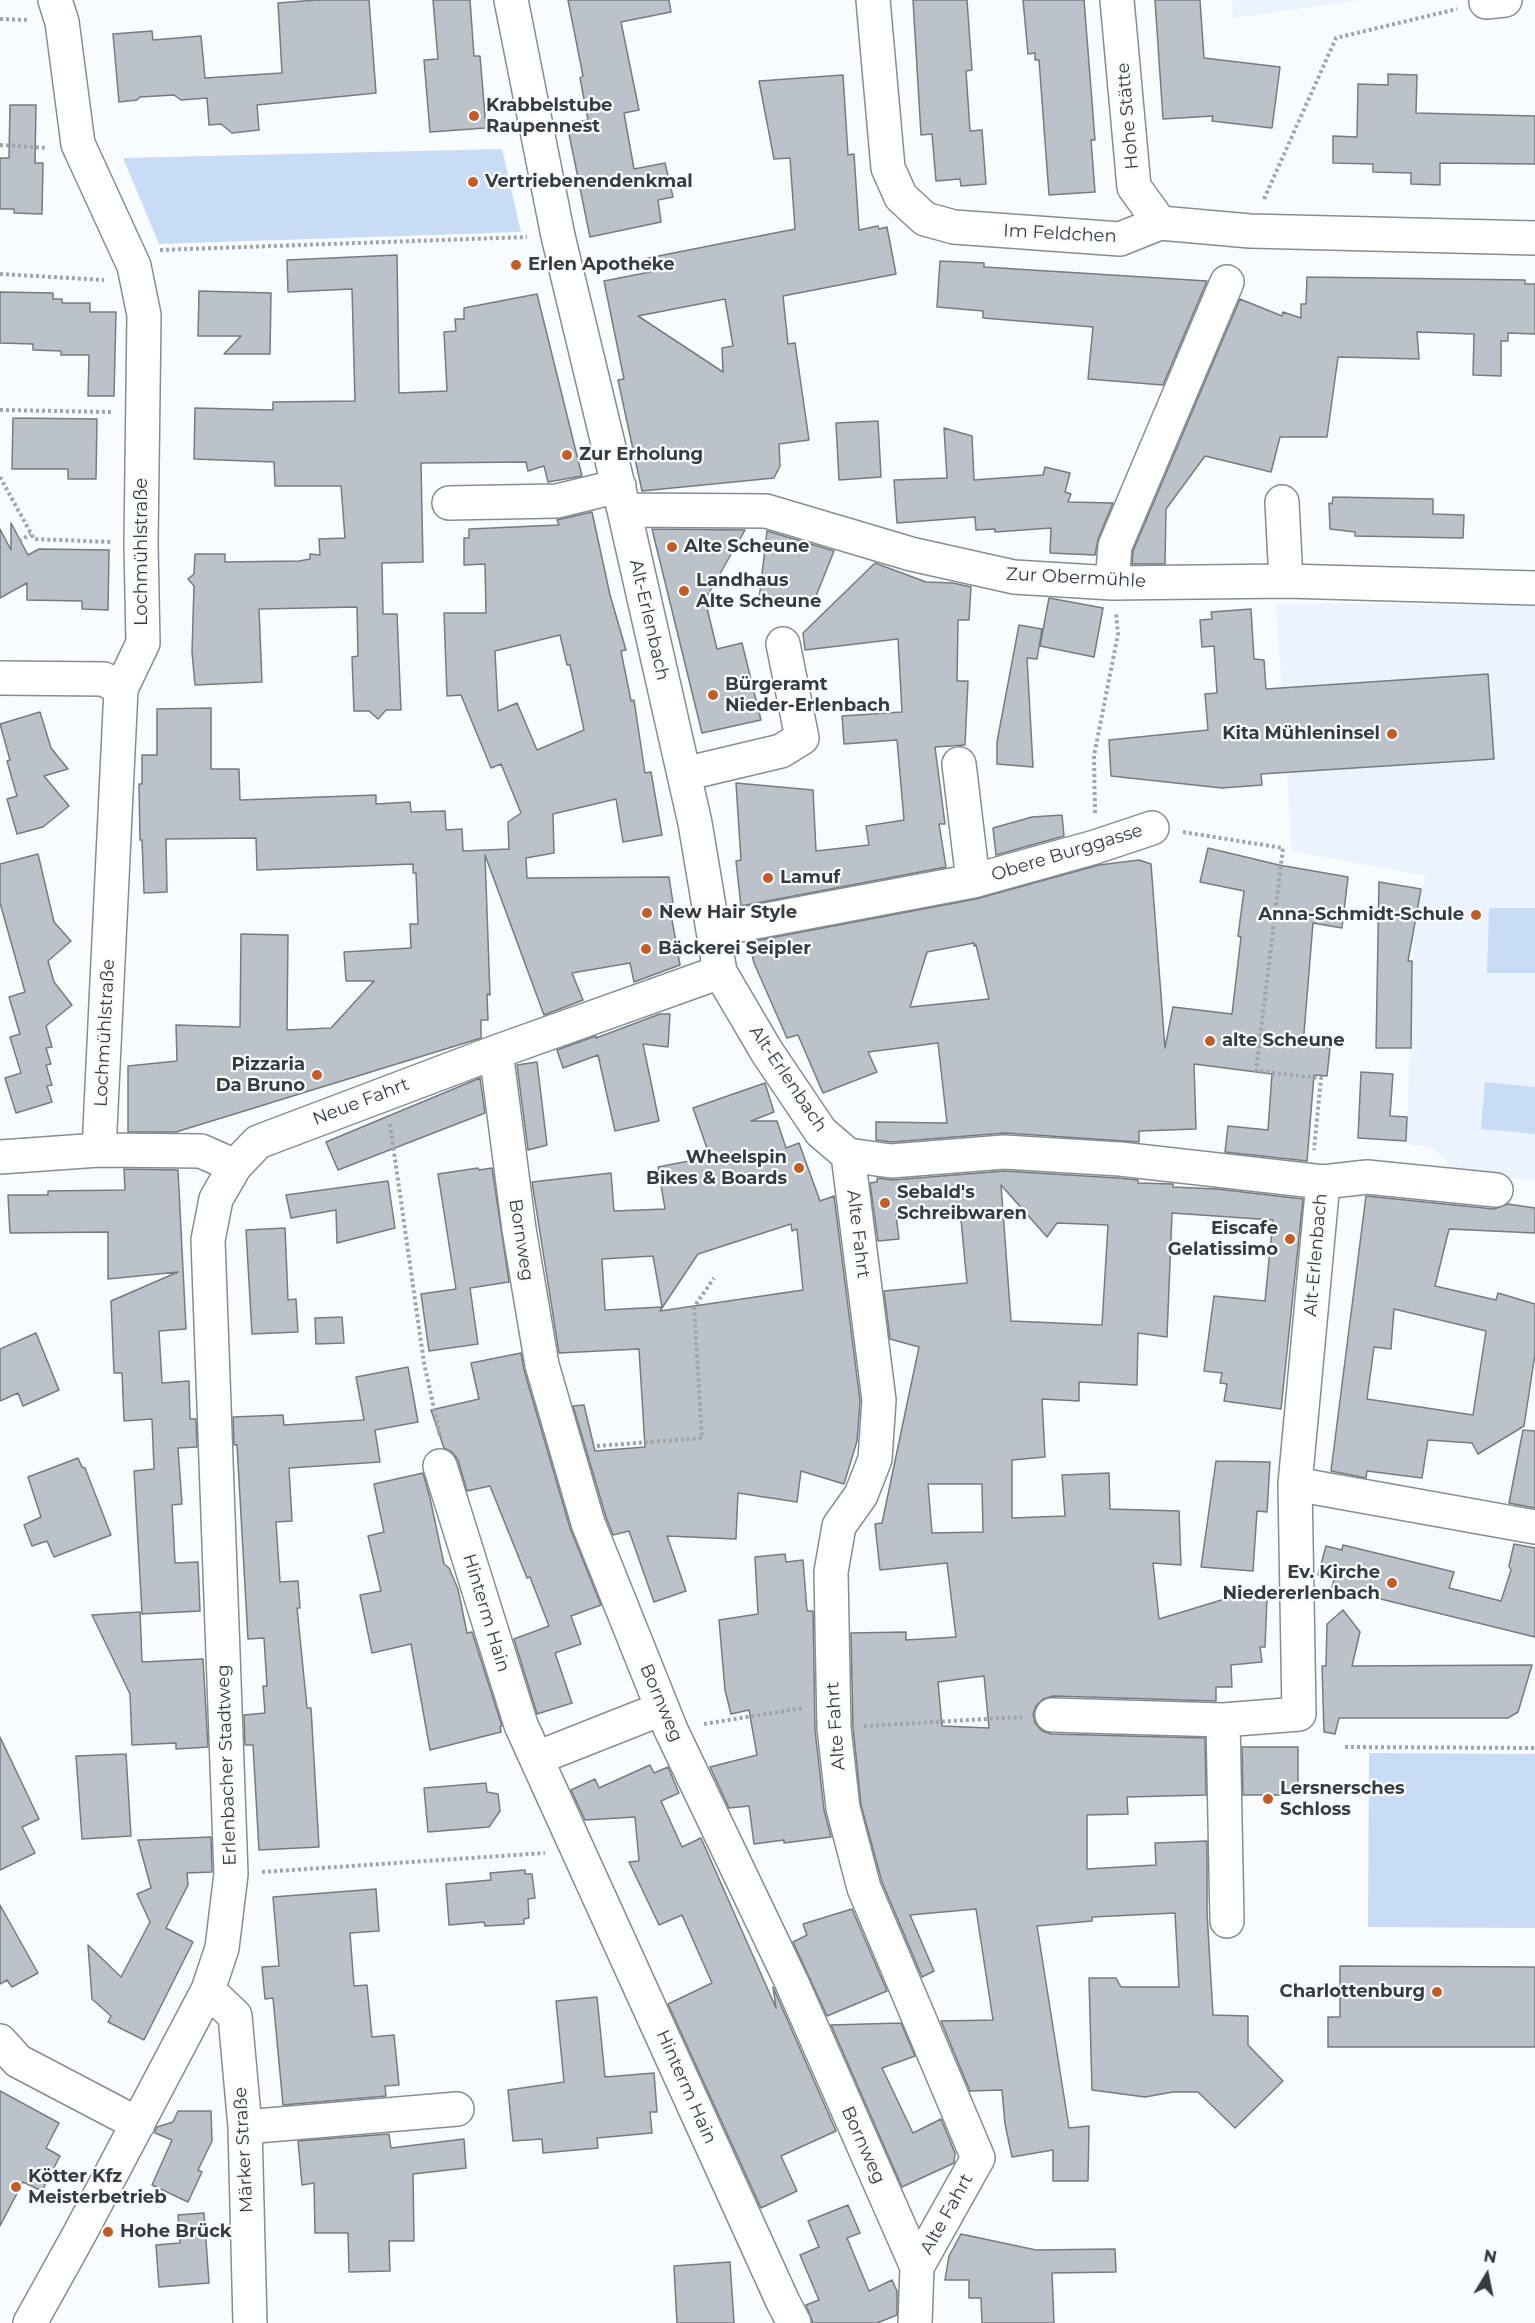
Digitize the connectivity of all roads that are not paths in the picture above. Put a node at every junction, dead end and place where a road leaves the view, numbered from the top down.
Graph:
1 (55, 0) edge
2 (511, 0) edge
3 (873, 0) edge
4 (1117, 0) edge
5 (1160, 224) junction
6 (1535, 238) edge
7 (1227, 282) dead end
8 (622, 498) junction
9 (1282, 502) dead end
10 (449, 503) dead end
11 (1286, 580) junction
12 (1112, 583) junction
13 (1535, 588) edge
14 (783, 644) dead end
15 (0, 678) edge
16 (121, 689) junction
17 (959, 764) dead end
18 (684, 774) junction
19 (1152, 828) road end
20 (973, 881) junction
21 (713, 930) junction
22 (720, 972) junction
23 (496, 1052) junction
24 (99, 1150) junction
25 (848, 1155) junction
26 (0, 1157) edge
27 (235, 1167) junction
28 (1317, 1182) junction
29 (1496, 1190) dead end
30 (440, 1466) road end
31 (1295, 1484) junction
32 (1535, 1527) edge
33 (1052, 1715) road end
34 (666, 1719) junction
35 (1223, 1720) junction
36 (537, 1758) junction
37 (1227, 1921) dead end
38 (208, 1990) junction
39 (0, 2041) edge
40 (457, 2109) dead end
41 (138, 2124) junction
42 (245, 2127) junction
43 (917, 2267) junction
44 (30, 2323) edge
45 (250, 2323) edge
46 (794, 2323) edge
47 (915, 2323) edge

1 - 16 street, Lochmühlstraße
2 - 8 street, Alt-Erlenbach
3 - 5 street, Im Feldchen
4 - 5 street, Hohe Stätte
5 - 6 street, Im Feldchen
7 - 12 street
8 - 10 street, Zur Obermühle
8 - 12 street, Zur Obermühle
8 - 18 street, Alt-Erlenbach
9 - 11 street
11 - 12 street, Zur Obermühle
11 - 13 street, Zur Obermühle
14 - 18 street
15 - 16 street
16 - 24 street, Lochmühlstraße
17 - 20 street
18 - 21 street, Alt-Erlenbach
19 - 20 street, Obere Burggasse
20 - 21 street, Obere Burggasse
21 - 22 street, Alt-Erlenbach
22 - 23 street, Neue Fahrt
22 - 25 street, Alt-Erlenbach
23 - 27 street, Neue Fahrt
23 - 34 street, Bornweg
24 - 26 street
24 - 27 street
25 - 28 street, Alt-Erlenbach
25 - 43 street, Alte Fahrt
27 - 38 street, Erlenbacher Stadtweg
28 - 29 street
28 - 31 street, Alt-Erlenbach
30 - 36 street, Hinterm Hain
31 - 32 street
31 - 35 street, Alt-Erlenbach
33 - 35 street
34 - 36 street
34 - 43 street, Bornweg
35 - 37 street
36 - 46 street, Hinterm Hain
38 - 41 street, Erlenbacher Stadtweg
38 - 42 street, Märker Straße
39 - 41 street
40 - 42 street
41 - 44 street, Erlenbacher Stadtweg
42 - 45 street, Märker Straße
43 - 47 street, Bornweg

